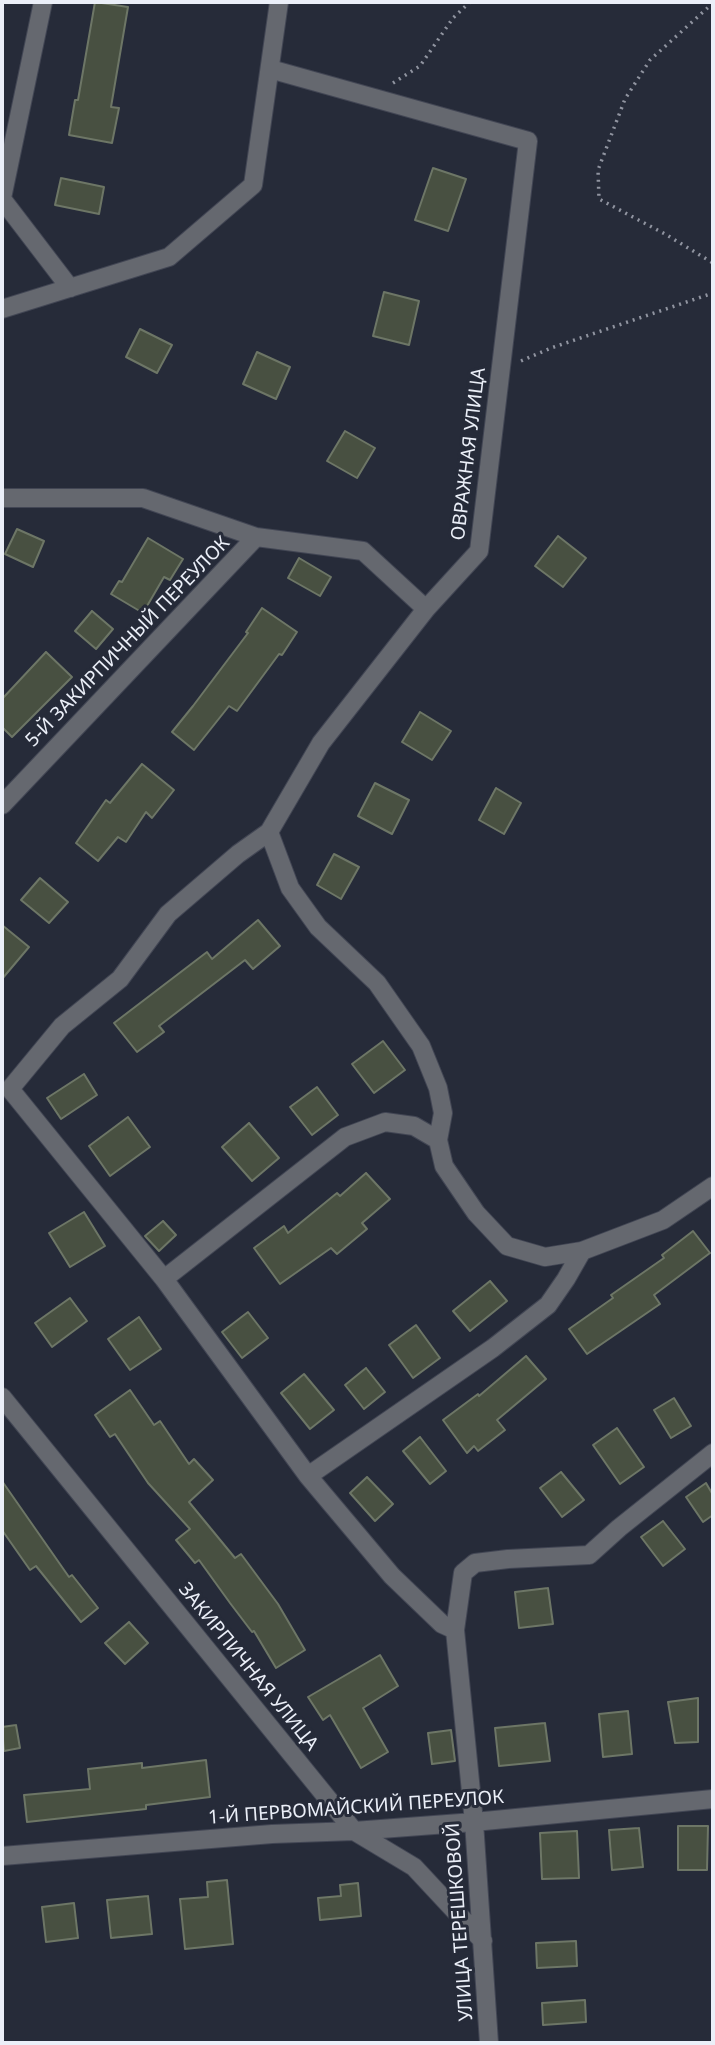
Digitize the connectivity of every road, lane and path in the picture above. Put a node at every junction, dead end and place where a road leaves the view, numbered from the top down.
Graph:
1 (43, 2) edge
2 (279, 2) edge
3 (470, 2) edge
4 (713, 3) edge
5 (270, 69) junction
6 (370, 97) junction
7 (2, 198) edge
8 (713, 263) edge
9 (70, 288) junction
10 (713, 293) edge
11 (2, 309) edge
12 (500, 370) junction
13 (2, 498) edge
14 (256, 537) junction
15 (426, 609) junction
16 (2, 805) edge
17 (269, 832) junction
18 (438, 1140) junction
19 (713, 1186) edge
20 (582, 1251) junction
21 (164, 1279) junction
22 (2, 1397) edge
23 (713, 1452) edge
24 (308, 1476) junction
25 (455, 1630) junction
26 (713, 1799) edge
27 (474, 1822) junction
28 (354, 1830) junction
29 (2, 1856) edge
30 (483, 1941) junction
31 (489, 2043) edge

1 - 7 street
2 - 5 street
3 - 6 path
4 - 8 path
5 - 6 street, ОВРАЖНАЯ УЛИЦА
5 - 9 street
6 - 12 street, ОВРАЖНАЯ УЛИЦА
7 - 9 street
9 - 11 street
10 - 12 path
12 - 15 street, ОВРАЖНАЯ УЛИЦА
13 - 14 street
14 - 15 street
14 - 16 street, 5-Й ЗАКИРПИЧНЫЙ ПЕРЕУЛОК
15 - 17 street, ОВРАЖНАЯ УЛИЦА
17 - 18 street
17 - 21 street
18 - 20 street
18 - 21 street
19 - 20 street
20 - 24 street
21 - 24 street
22 - 28 street, ЗАКИРПИЧНАЯ УЛИЦА
23 - 25 street, УЛИЦА ТЕРЕШКОВОЙ
24 - 25 street
25 - 27 street, УЛИЦА ТЕРЕШКОВОЙ
26 - 27 street, 1-Й ПЕРВОМАЙСКИЙ ПЕРЕУЛОК
27 - 28 street, 1-Й ПЕРВОМАЙСКИЙ ПЕРЕУЛОК
27 - 30 street, УЛИЦА ТЕРЕШКОВОЙ
28 - 29 street, 1-Й ПЕРВОМАЙСКИЙ ПЕРЕУЛОК
28 - 30 street, ЗАКИРПИЧНАЯ УЛИЦА
30 - 31 street, УЛИЦА ТЕРЕШКОВОЙ

